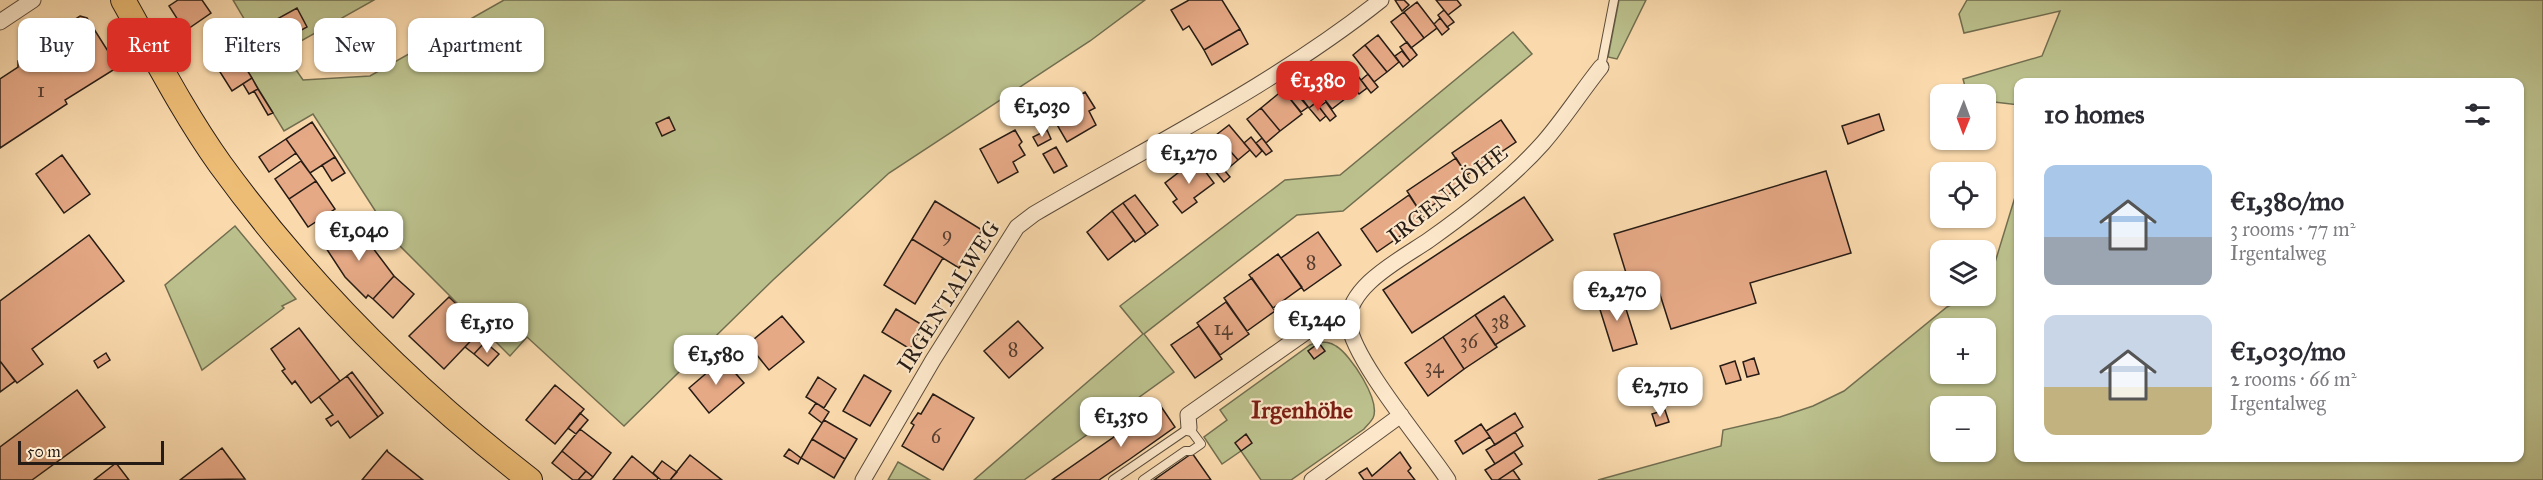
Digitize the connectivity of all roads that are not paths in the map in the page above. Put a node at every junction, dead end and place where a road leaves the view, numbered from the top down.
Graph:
1 (33, 0) edge
2 (123, 0) edge
3 (1380, 0) edge
4 (1614, 0) edge
5 (0, 22) edge
6 (1601, 67) joint
7 (1349, 324) junction
8 (1401, 415) junction
9 (1189, 428) junction
10 (531, 480) edge
11 (863, 480) edge
12 (1113, 480) edge
13 (1143, 480) edge
14 (1312, 480) edge
15 (1448, 480) edge

1 - 5 street
2 - 10 main road
3 - 11 street, IRGENTALWEG
4 - 6 lane
6 - 7 street, IRGENHÖHE
7 - 8 street
7 - 9 street
8 - 14 street
8 - 15 street
9 - 12 lane
9 - 13 lane

